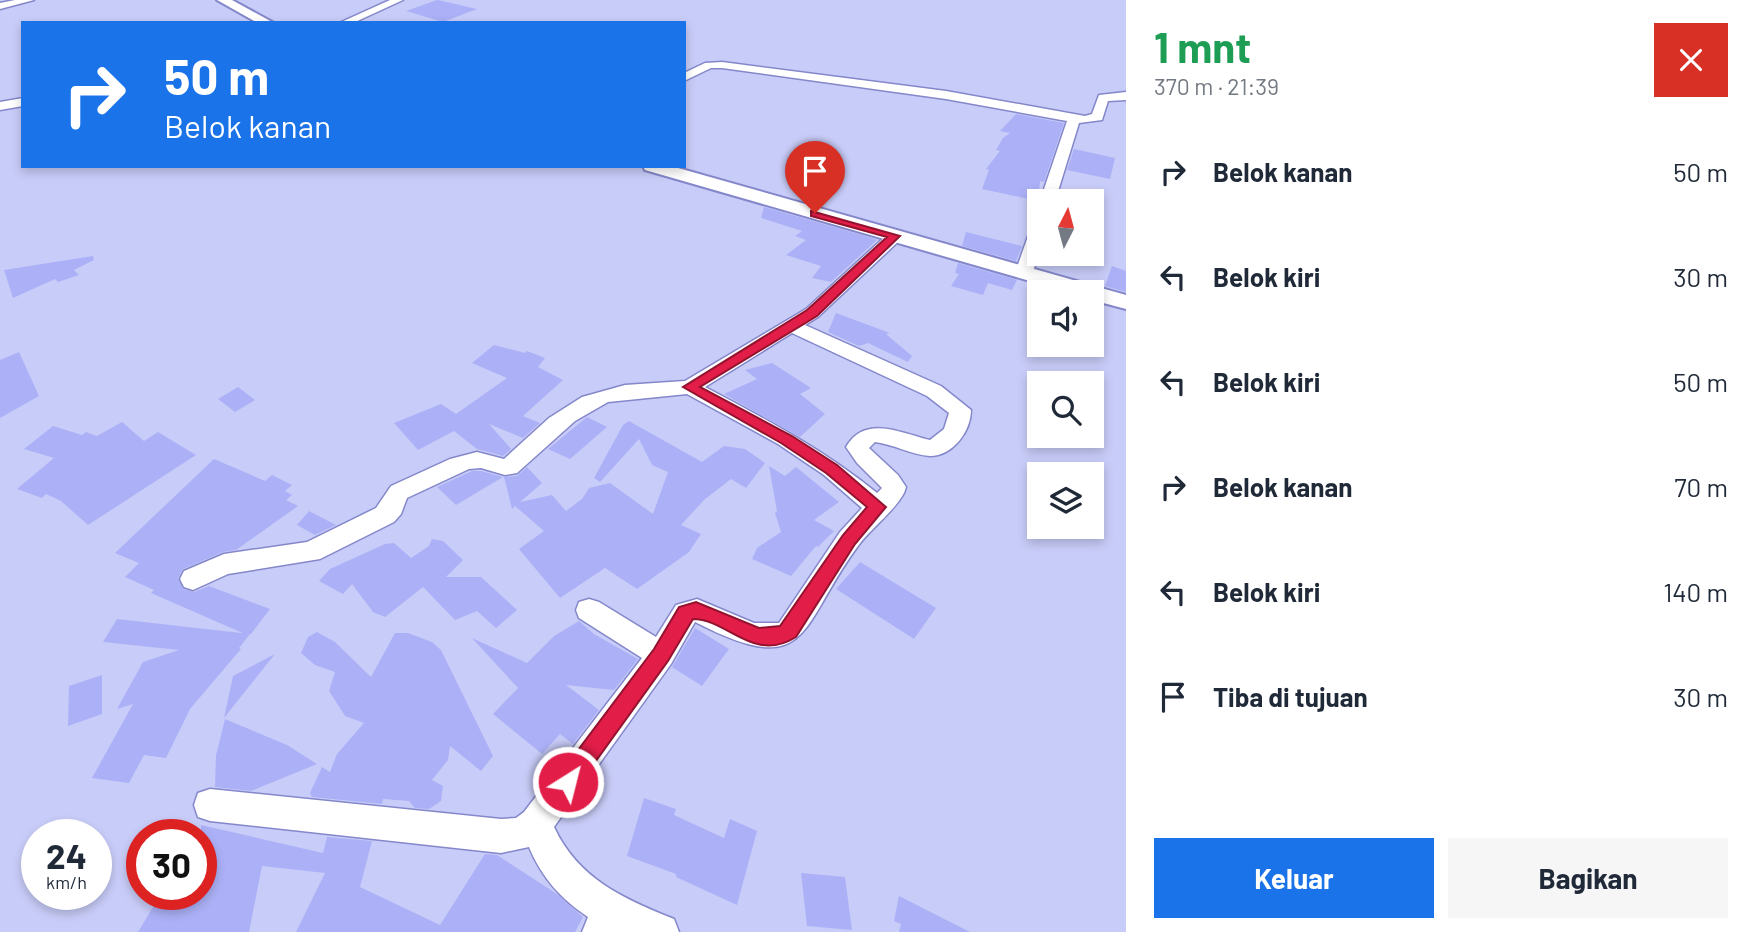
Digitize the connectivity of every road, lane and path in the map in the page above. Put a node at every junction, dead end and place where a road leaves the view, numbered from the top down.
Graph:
1 (29, 0) edge
2 (223, 0) edge
3 (398, 0) edge
4 (0, 6) edge
5 (264, 21) edge
6 (349, 21) edge
7 (686, 77) edge
8 (1126, 96) edge
9 (21, 102) edge
10 (0, 106) edge
11 (1074, 118) junction
12 (658, 168) edge
13 (1051, 189) edge
14 (895, 236) junction
15 (1027, 264) edge
16 (1024, 273) junction
17 (1049, 280) edge
18 (1104, 296) edge
19 (1126, 302) edge
20 (791, 326) junction
21 (690, 387) junction
22 (877, 507) junction
23 (193, 579) dead end
24 (589, 610) dead end
25 (661, 655) junction
26 (210, 805) dead end
27 (536, 824) junction
28 (605, 923) edge
29 (661, 932) edge

1 - 4 street
2 - 5 street
3 - 6 street
7 - 11 street
8 - 11 street
9 - 10 street
11 - 13 street
12 - 14 street
14 - 16 street
14 - 20 street
15 - 16 street
16 - 17 street
18 - 19 street
20 - 21 street
20 - 22 street
21 - 22 street
21 - 23 street
22 - 25 street
24 - 25 street
25 - 27 street
26 - 27 street
27 - 28 street
28 - 29 street

